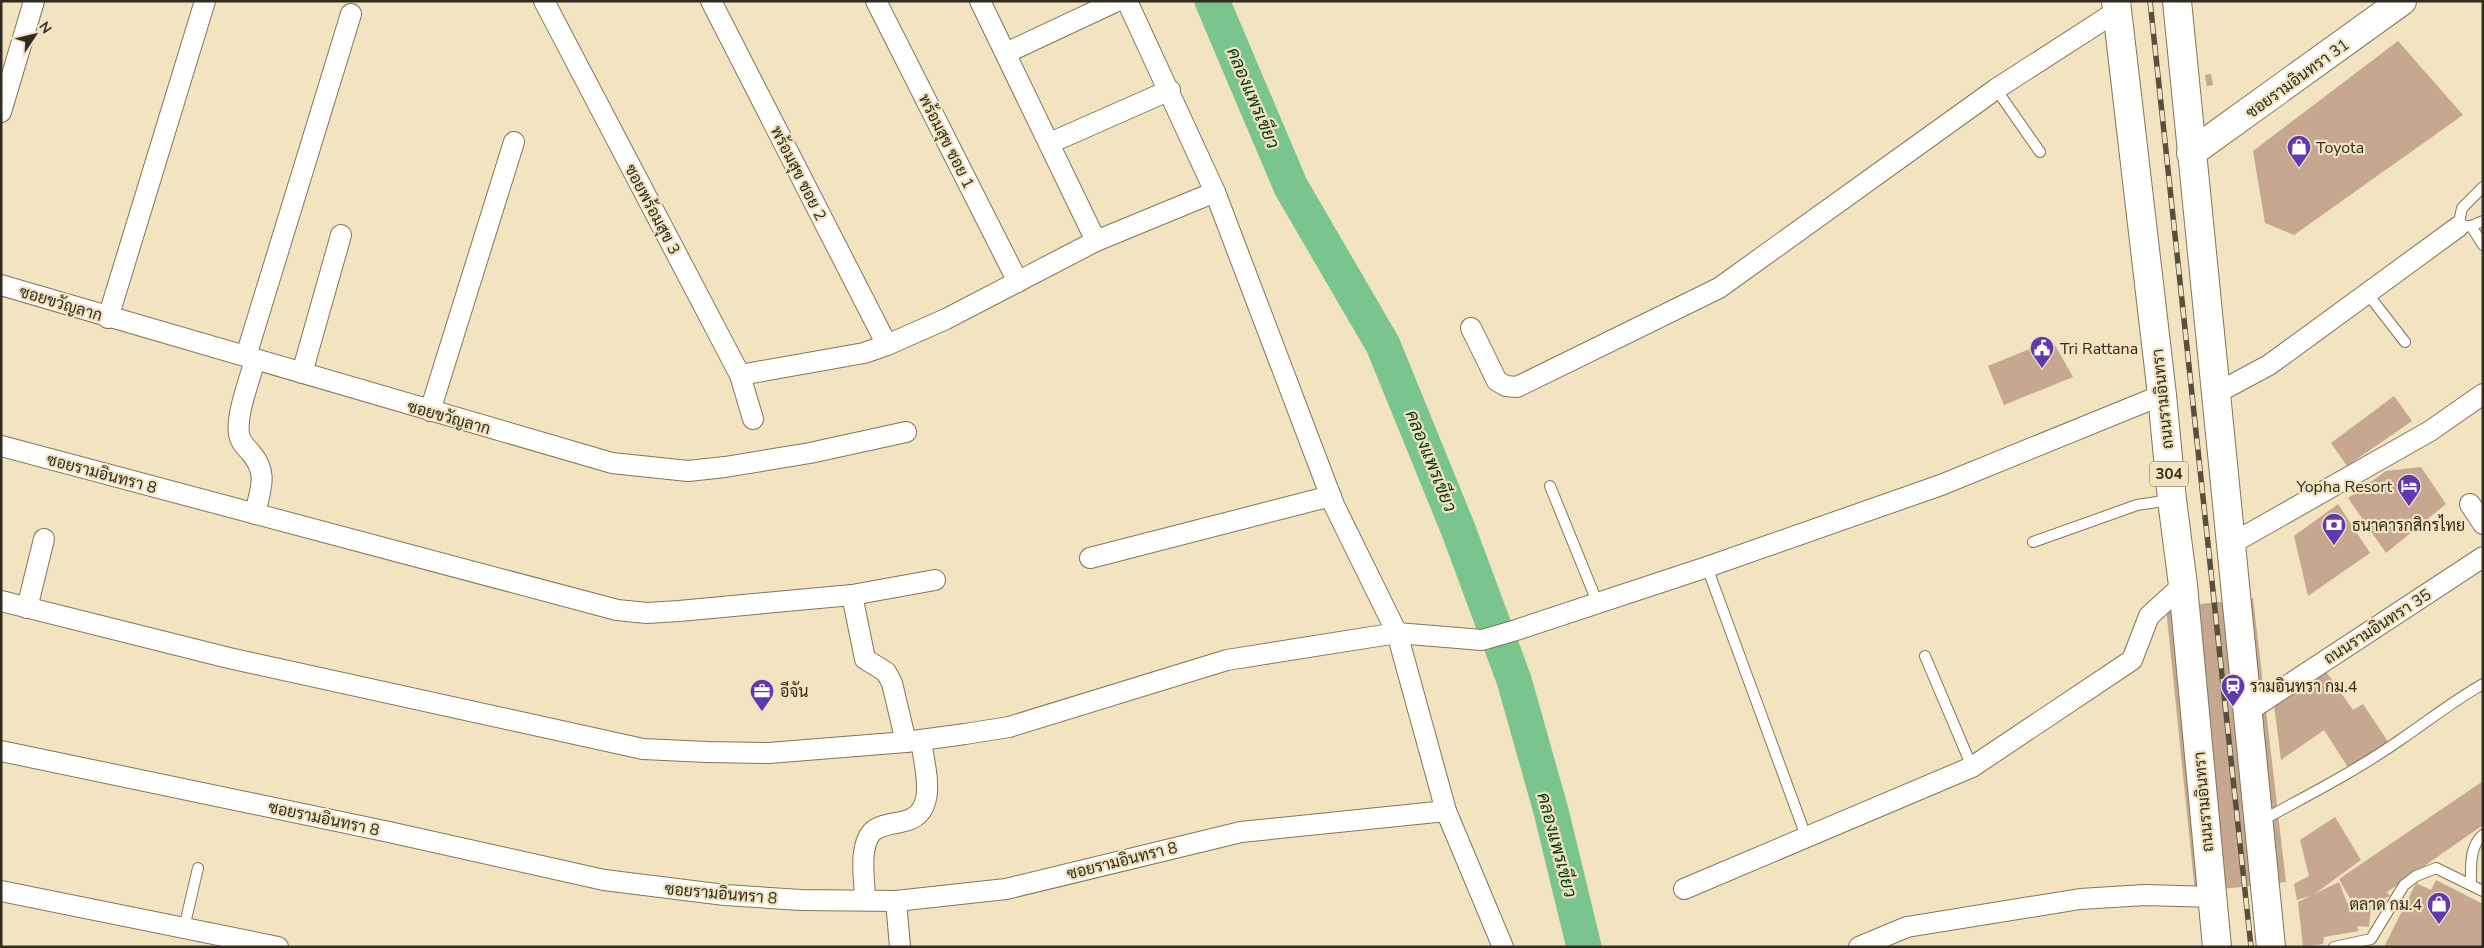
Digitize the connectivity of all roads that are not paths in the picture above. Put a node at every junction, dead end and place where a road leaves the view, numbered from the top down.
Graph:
1 (34, 1) edge
2 (205, 1) edge
3 (544, 1) edge
4 (711, 1) edge
5 (876, 1) edge
6 (980, 1) edge
7 (1117, 1) edge
8 (1127, 1) edge
9 (2177, 1) edge
10 (2402, 1) edge
11 (2117, 6) edge
12 (351, 14) dead end
13 (1006, 53) junction
14 (1996, 89) junction
15 (1170, 90) junction
16 (1, 112) edge
17 (514, 142) dead end
18 (1050, 143) junction
19 (2040, 152) dead end
20 (2191, 153) junction
21 (2483, 187) edge
22 (1215, 192) junction
23 (2483, 221) edge
24 (2464, 226) junction
25 (341, 235) dead end
26 (1096, 241) junction
27 (2483, 245) edge
28 (1018, 282) junction
29 (1, 285) edge
30 (2367, 293) junction
31 (108, 318) junction
32 (1471, 328) dead end
33 (2405, 342) dead end
34 (887, 345) junction
35 (251, 357) junction
36 (302, 373) junction
37 (740, 375) junction
38 (2215, 394) junction
39 (2483, 394) edge
40 (2162, 395) junction
41 (430, 411) junction
42 (753, 419) dead end
43 (906, 432) dead end
44 (1, 446) edge
45 (1550, 486) dead end
46 (1331, 496) junction
47 (2172, 500) junction
48 (2470, 504) dead end
49 (255, 514) junction
50 (2483, 524) edge
51 (44, 539) dead end
52 (2033, 542) dead end
53 (2231, 544) junction
54 (2483, 557) edge
55 (1090, 558) dead end
56 (1708, 568) junction
57 (935, 580) dead end
58 (2184, 585) junction
59 (852, 595) junction
60 (1, 602) edge
61 (1598, 604) junction
62 (27, 608) junction
63 (1397, 632) junction
64 (1925, 656) dead end
65 (2483, 684) edge
66 (2247, 712) junction
67 (914, 741) junction
68 (1, 751) edge
69 (1972, 767) junction
70 (1446, 811) junction
71 (2260, 822) junction
72 (2483, 835) edge
73 (1807, 839) junction
74 (198, 868) dead end
75 (2471, 885) junction
76 (1684, 889) dead end
77 (1, 891) edge
78 (2483, 891) edge
79 (2212, 897) junction
80 (865, 900) junction
81 (896, 901) junction
82 (184, 928) junction
83 (278, 947) edge
84 (900, 947) edge
85 (1503, 947) edge
86 (1859, 947) edge
87 (2216, 947) edge
88 (2271, 947) edge
89 (2334, 947) edge

1 - 16 street
2 - 31 street
3 - 37 street, ซอยพร้อมสุข 3
4 - 34 street, พร้อมสุข ซอย 2
5 - 28 street, พร้อมสุข ซอย 1
6 - 13 street
7 - 13 street
8 - 15 street
9 - 20 main road
10 - 20 main road, ซอยรามอินทรา 31
11 - 14 street
11 - 40 main road, ถนนรามอินทรา / 304
12 - 35 street
13 - 18 street
14 - 19 lane
14 - 32 street
15 - 18 street
15 - 22 street
17 - 41 street
18 - 26 street
20 - 38 main road
21 - 24 lane
22 - 26 street
22 - 46 street
23 - 24 lane
24 - 27 lane
24 - 30 street
25 - 36 street
26 - 28 street
28 - 34 street
29 - 31 street, ซอยขวัญลาก
30 - 33 lane
30 - 38 street
31 - 35 street, ซอยขวัญลาก
34 - 37 street
35 - 36 street, ซอยขวัญลาก
35 - 49 street
36 - 41 street, ซอยขวัญลาก
37 - 42 street, ซอยพร้อมสุข 3
38 - 53 main road
39 - 53 street
40 - 47 main road, ถนนรามอินทรา / 304
40 - 56 street
41 - 43 street, ซอยขวัญลาก
44 - 49 street, ซอยรามอินทรา 8
45 - 61 lane
46 - 55 street
46 - 63 street
47 - 52 lane
47 - 58 main road, ถนนรามอินทรา / 304
48 - 50 street
49 - 59 street, ซอยรามอินทรา 8
51 - 62 street
53 - 66 main road
54 - 66 street, ถนนรามอินทรา 35
56 - 61 street
56 - 73 lane
57 - 59 street, ซอยรามอินทรา 8
58 - 69 street
58 - 79 main road, ถนนรามอินทรา / 304
59 - 67 street
60 - 62 street
61 - 63 street
62 - 67 street
63 - 67 street
63 - 70 street
64 - 69 lane
65 - 71 lane
66 - 71 main road
67 - 80 street
68 - 80 street, ซอยรามอินทรา 8
69 - 73 street
70 - 81 street, ซอยรามอินทรา 8
70 - 85 street
71 - 88 main road
72 - 75 lane
73 - 76 street
74 - 82 lane
75 - 78 lane
75 - 89 lane
77 - 82 street
79 - 86 street
79 - 87 main road, ถนนรามอินทรา / 304
80 - 81 street, ซอยรามอินทรา 8
81 - 84 street
82 - 83 street

